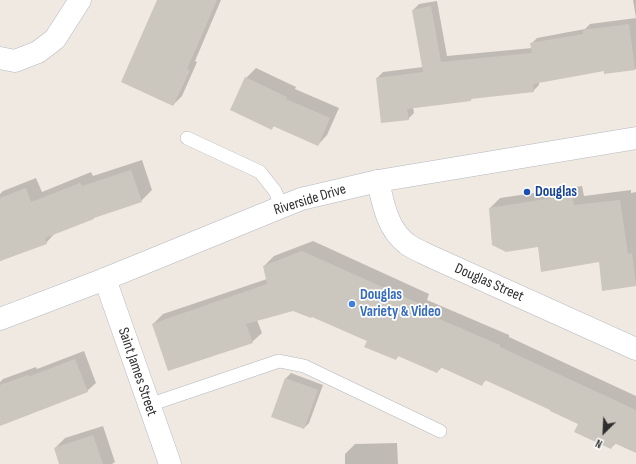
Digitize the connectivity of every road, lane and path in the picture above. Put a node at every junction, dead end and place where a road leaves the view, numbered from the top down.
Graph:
1 (80, 0) edge
2 (0, 58) edge
3 (187, 138) dead end
4 (636, 138) edge
5 (378, 181) junction
6 (282, 207) junction
7 (105, 279) junction
8 (0, 319) edge
9 (636, 349) edge
10 (149, 405) junction
11 (440, 431) dead end
12 (170, 464) edge

1 - 2 street
3 - 6 lane
4 - 5 street, Riverside Drive
5 - 6 street, Riverside Drive
5 - 9 street, Douglas Street
6 - 7 street, Riverside Drive
7 - 8 street, Riverside Drive
7 - 10 street, Saint James Street
10 - 11 lane
10 - 12 street, Saint James Street

